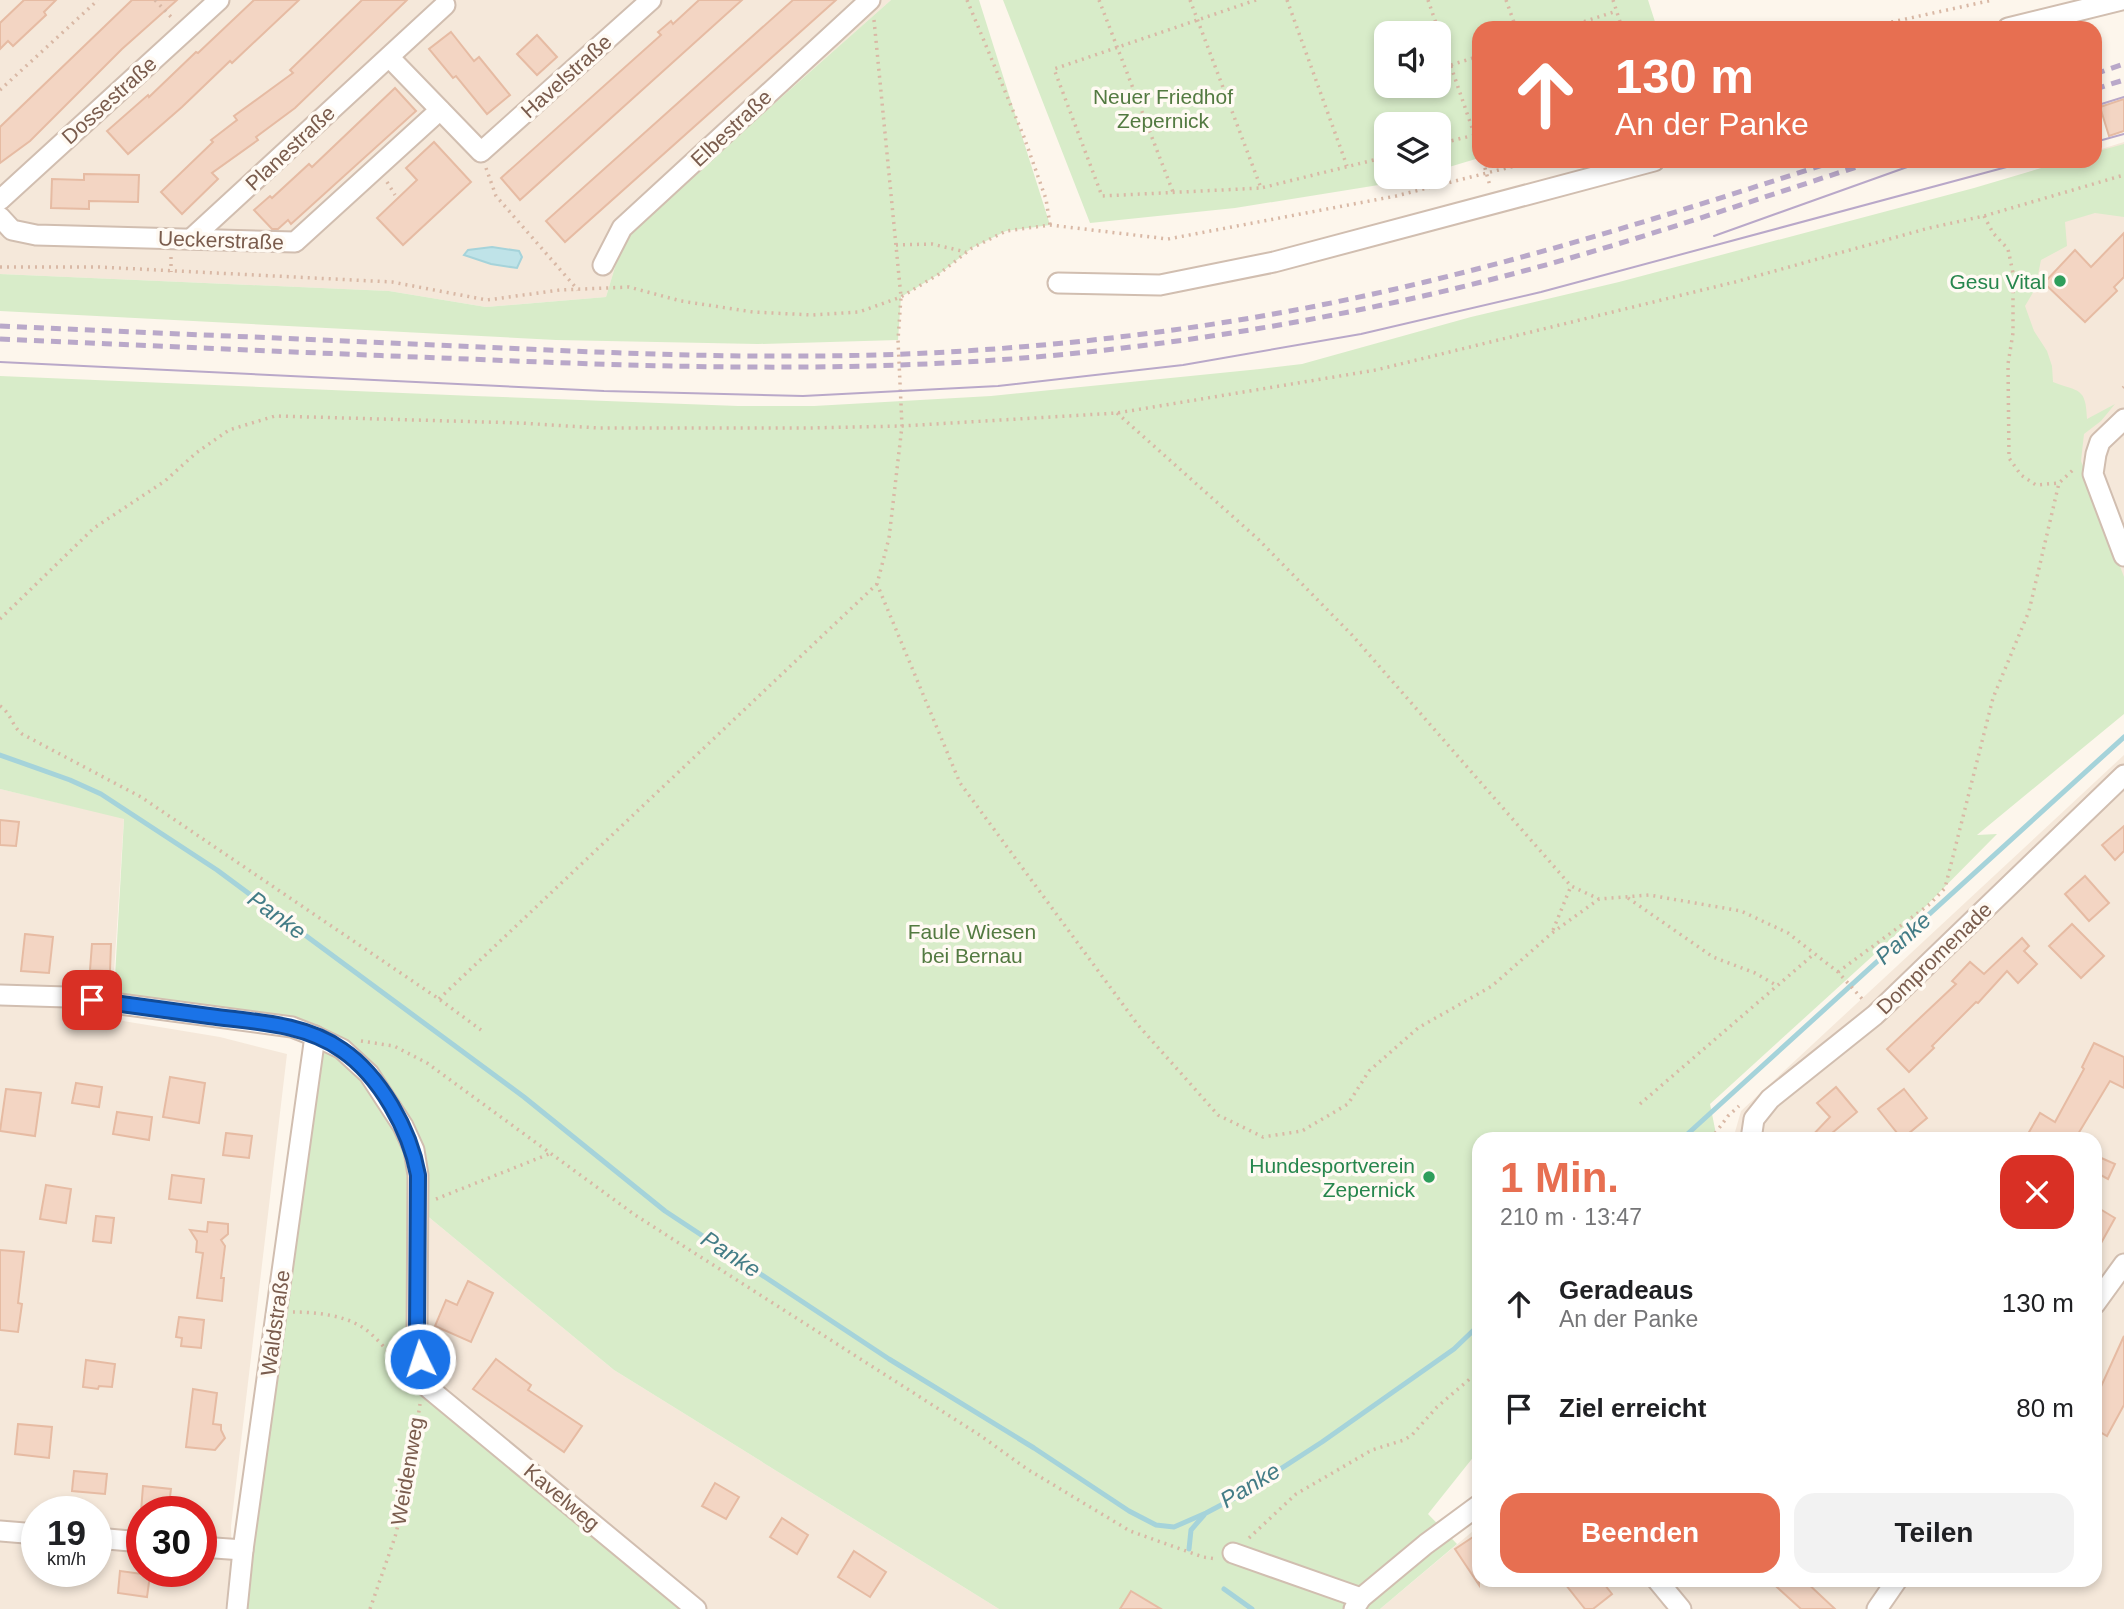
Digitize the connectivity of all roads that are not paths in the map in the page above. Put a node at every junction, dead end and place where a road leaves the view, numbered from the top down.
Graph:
1 (219, 0) edge
2 (651, 0) edge
3 (2122, 0) edge
4 (445, 5) dead end
5 (872, 8) edge
6 (2036, 21) edge
7 (389, 57) junction
8 (440, 110) junction
9 (1628, 168) edge
10 (0, 200) edge
11 (0, 217) edge
12 (192, 238) junction
13 (603, 265) dead end
14 (1058, 283) dead end
15 (2124, 419) edge
16 (2124, 556) edge
17 (2124, 775) edge
18 (0, 995) edge
19 (315, 1036) junction
20 (1752, 1132) edge
21 (2124, 1264) edge
22 (2102, 1294) edge
23 (1472, 1510) edge
24 (0, 1531) edge
25 (21, 1533) edge
26 (217, 1548) edge
27 (243, 1550) junction
28 (1233, 1553) road end
29 (1663, 1587) edge
30 (1892, 1587) edge
31 (1357, 1603) edge
32 (237, 1609) edge
33 (696, 1609) edge
34 (1681, 1609) edge
35 (1877, 1609) edge

1 - 10 street, Dossestraße
2 - 8 street, Havelstraße
3 - 6 street
4 - 7 street, Planestraße
5 - 13 street, Elbestraße
7 - 8 street
7 - 12 street, Planestraße
8 - 12 street, Ueckerstraße
9 - 14 street
11 - 12 street, Ueckerstraße
15 - 16 street
17 - 20 street, Dompromenade
18 - 19 street
19 - 27 street, Waldstraße
19 - 33 street, Kavelweg
21 - 22 street
23 - 31 street
24 - 25 street
26 - 27 street
27 - 32 street, Waldstraße
28 - 31 street
29 - 34 street
30 - 35 street

